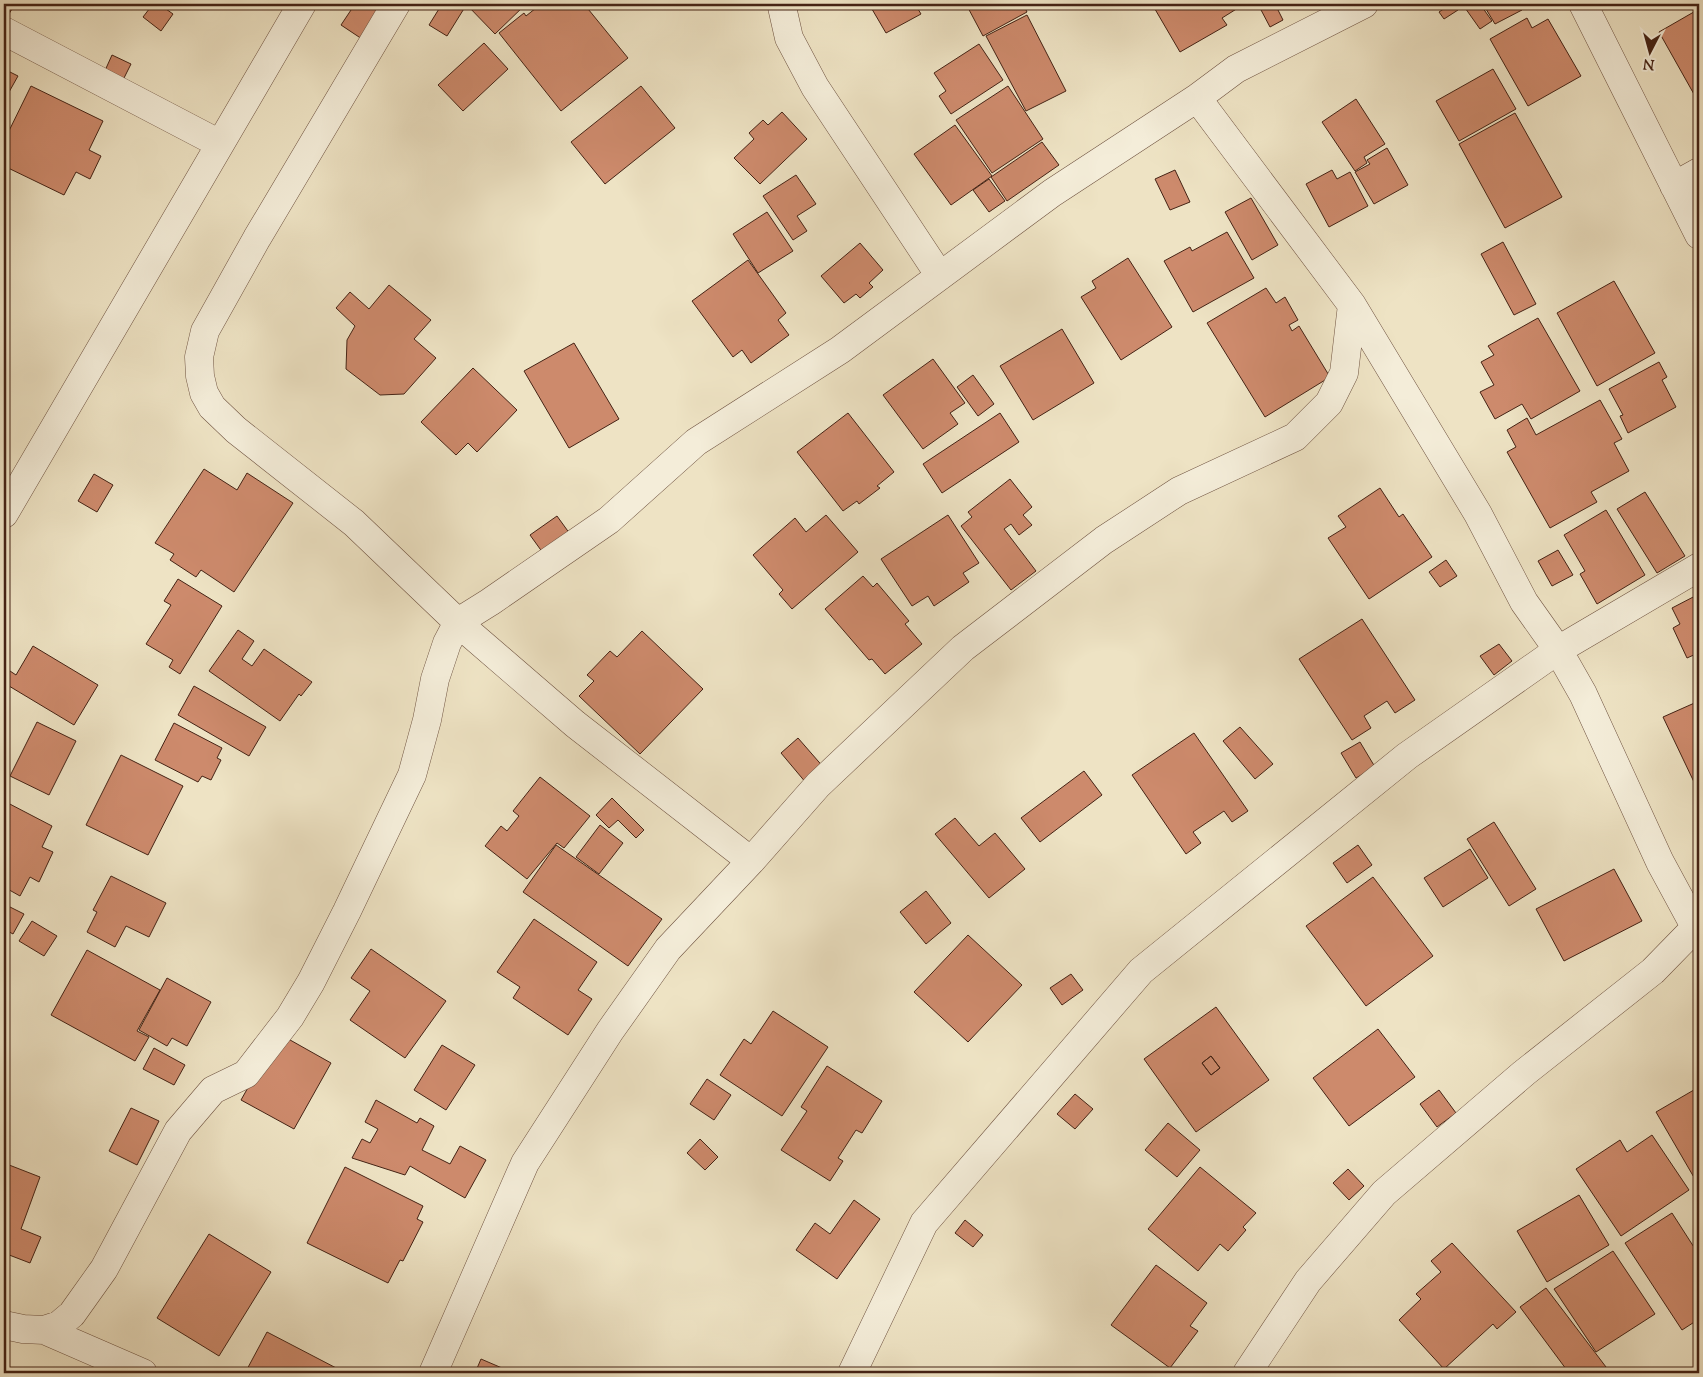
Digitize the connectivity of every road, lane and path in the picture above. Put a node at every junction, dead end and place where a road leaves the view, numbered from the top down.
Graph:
1 (302, 4) edge
2 (396, 4) edge
3 (783, 4) edge
4 (1364, 4) edge
5 (1582, 4) edge
6 (4, 31) edge
7 (1197, 98) junction
8 (220, 144) junction
9 (1699, 172) edge
10 (1674, 186) junction
11 (1699, 235) edge
12 (940, 276) junction
13 (1352, 305) junction
14 (4, 514) edge
15 (1699, 567) edge
16 (458, 622) junction
17 (1558, 650) junction
18 (751, 861) junction
19 (1697, 931) edge
20 (4, 1326) edge
21 (44, 1330) junction
22 (143, 1373) edge
23 (433, 1373) edge
24 (852, 1373) edge
25 (1247, 1373) edge

1 - 8 street
2 - 16 street
3 - 12 street
4 - 7 street
5 - 10 street
6 - 8 street
7 - 12 street
7 - 13 street
8 - 14 street
9 - 10 street
10 - 11 street
12 - 16 street
13 - 17 street
13 - 18 street
15 - 17 street
16 - 18 street
16 - 21 street
17 - 19 street
17 - 24 street
18 - 23 street
19 - 25 street
20 - 21 street
21 - 22 street

